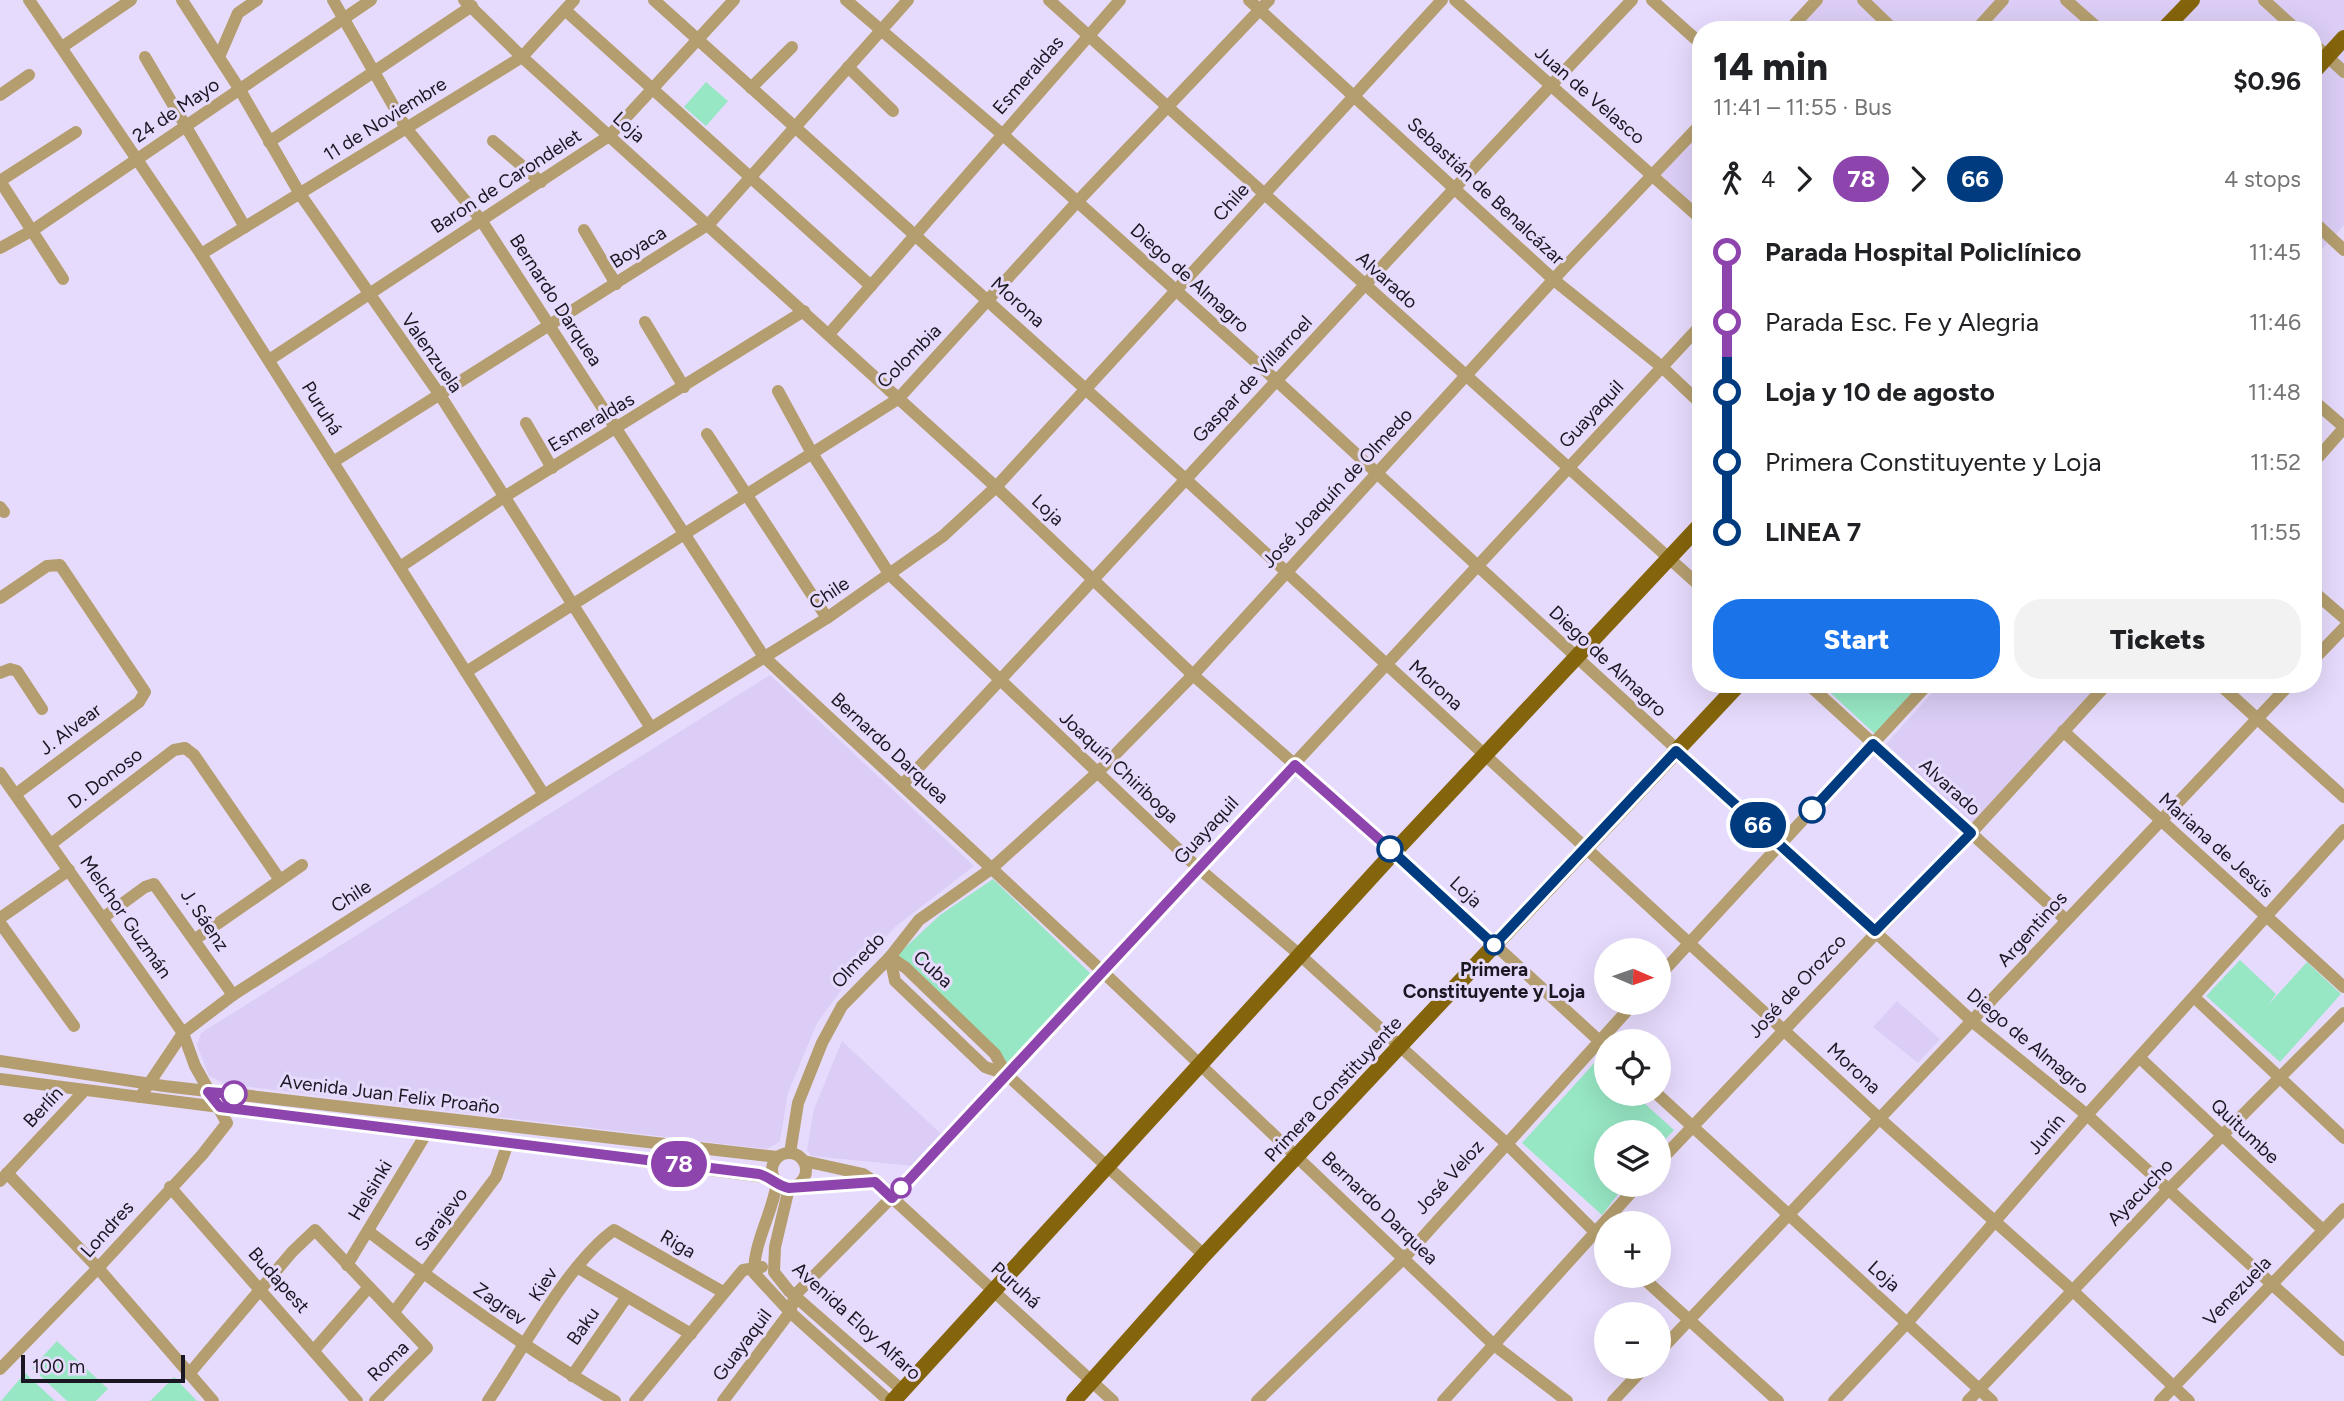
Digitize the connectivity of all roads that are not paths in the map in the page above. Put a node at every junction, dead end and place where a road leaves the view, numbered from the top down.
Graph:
1 (29, 0) edge
2 (131, 0) edge
3 (182, 0) edge
4 (257, 0) edge
5 (333, 0) edge
6 (371, 0) edge
7 (656, 0) edge
8 (734, 0) edge
9 (846, 0) edge
10 (908, 0) edge
11 (1049, 0) edge
12 (1120, 0) edge
13 (1249, 0) edge
14 (1442, 0) edge
15 (1455, 0) edge
16 (1632, 0) edge
17 (1652, 0) edge
18 (1817, 0) edge
19 (1863, 0) edge
20 (2003, 0) edge
21 (2066, 0) edge
22 (2192, 0) edge
23 (2264, 0) edge
24 (468, 3) edge
25 (570, 5) edge
26 (1265, 5) edge
27 (344, 19) junction
28 (1797, 21) edge
29 (1885, 21) edge
30 (1984, 21) edge
31 (2089, 21) edge
32 (2172, 21) edge
33 (2287, 21) edge
34 (880, 31) junction
35 (1089, 35) junction
36 (1692, 36) edge
37 (2344, 38) edge
38 (698, 40) junction
39 (62, 47) junction
40 (792, 47) dead end
41 (2322, 52) edge
42 (145, 57) dead end
43 (219, 57) junction
44 (522, 57) junction
45 (2327, 57) junction
46 (2322, 62) edge
47 (848, 67) junction
48 (2344, 72) edge
49 (375, 73) junction
50 (29, 75) dead end
51 (1550, 86) junction
52 (751, 88) junction
53 (653, 89) junction
54 (240, 90) junction
55 (0, 95) edge
56 (1355, 97) junction
57 (1167, 107) junction
58 (893, 111) dead end
59 (187, 126) junction
60 (795, 127) junction
61 (406, 128) junction
62 (76, 132) dead end
63 (1002, 134) junction
64 (1692, 134) edge
65 (609, 136) junction
66 (493, 141) dead end
67 (270, 142) junction
68 (136, 159) junction
69 (1653, 176) junction
70 (751, 177) junction
71 (0, 181) edge
72 (541, 182) junction
73 (1455, 189) junction
74 (299, 194) junction
75 (1264, 194) junction
76 (1077, 202) junction
77 (1692, 211) edge
78 (481, 220) junction
79 (709, 224) junction
80 (245, 227) junction
81 (2322, 228) edge
82 (33, 230) junction
83 (584, 230) dead end
84 (913, 235) junction
85 (2342, 244) edge
86 (0, 248) edge
87 (201, 254) junction
88 (63, 279) dead end
89 (1554, 280) junction
90 (616, 284) junction
91 (1363, 284) junction
92 (871, 286) junction
93 (1175, 292) junction
94 (368, 295) junction
95 (989, 301) junction
96 (804, 311) junction
97 (645, 321) dead end
98 (549, 327) junction
99 (829, 334) junction
100 (1692, 335) edge
101 (269, 360) junction
102 (1662, 367) junction
103 (1466, 376) junction
104 (1278, 382) junction
105 (684, 387) junction
106 (1085, 390) junction
107 (778, 391) dead end
108 (440, 395) junction
109 (1692, 395) edge
110 (898, 399) junction
111 (2322, 408) edge
112 (526, 423) dead end
113 (618, 428) junction
114 (2344, 428) edge
115 (707, 433) dead end
116 (2322, 453) edge
117 (813, 454) junction
118 (333, 462) junction
119 (552, 468) junction
120 (1567, 468) junction
121 (1379, 475) junction
122 (1185, 479) junction
123 (996, 487) junction
124 (505, 496) junction
125 (746, 497) junction
126 (1692, 533) edge
127 (685, 535) junction
128 (1669, 557) junction
129 (1478, 564) junction
130 (400, 567) junction
131 (1286, 571) junction
132 (890, 575) junction
133 (1692, 578) edge
134 (1093, 579) junction
135 (0, 598) edge
136 (2322, 599) edge
137 (573, 605) junction
138 (827, 618) junction
139 (2344, 618) edge
140 (2344, 628) edge
141 (2322, 651) edge
142 (764, 657) junction
143 (1577, 658) junction
144 (1385, 665) junction
145 (466, 672) junction
146 (0, 674) edge
147 (1193, 676) junction
148 (998, 681) junction
149 (1731, 693) edge
150 (1818, 693) edge
151 (1920, 693) edge
152 (2099, 693) edge
153 (2229, 693) edge
154 (2281, 693) edge
155 (42, 709) dead end
156 (2257, 718) junction
157 (651, 728) junction
158 (2063, 731) junction
159 (1873, 744) junction
160 (1676, 751) junction
161 (1485, 756) junction
162 (1295, 765) junction
163 (1098, 772) junction
164 (0, 773) edge
165 (902, 785) junction
166 (16, 794) junction
167 (544, 794) junction
168 (2344, 797) edge
169 (2162, 821) junction
170 (2344, 830) edge
171 (1971, 833) junction
172 (51, 844) junction
173 (1780, 845) junction
174 (1585, 848) junction
175 (1394, 852) junction
176 (302, 865) dead end
177 (1197, 867) junction
178 (991, 869) junction
179 (69, 870) junction
180 (280, 880) junction
181 (2267, 916) junction
182 (104, 917) junction
183 (2065, 919) junction
184 (0, 920) edge
185 (1875, 931) junction
186 (194, 940) junction
187 (1689, 943) junction
188 (1494, 945) junction
189 (1301, 956) junction
190 (890, 957) junction
191 (1671, 963) edge
192 (1103, 972) junction
193 (2344, 986) edge
194 (233, 995) junction
195 (2195, 998) junction
196 (2344, 1013) edge
197 (1625, 1015) edge
198 (1973, 1023) junction
199 (74, 1026) dead end
200 (1614, 1029) edge
201 (1783, 1029) junction
202 (183, 1034) junction
203 (1594, 1036) edge
204 (1401, 1048) junction
205 (1594, 1053) edge
206 (2141, 1059) junction
207 (0, 1061) edge
208 (1201, 1066) junction
209 (1006, 1074) junction
210 (2278, 1077) junction
211 (0, 1079) edge
212 (149, 1084) junction
213 (85, 1090) junction
214 (208, 1092) junction
215 (140, 1097) junction
216 (1670, 1106) edge
217 (220, 1107) junction
218 (2087, 1115) junction
219 (1880, 1119) junction
220 (1692, 1126) junction
221 (426, 1134) junction
222 (2221, 1135) junction
223 (2344, 1138) edge
224 (508, 1143) junction
225 (1506, 1143) junction
226 (1671, 1149) edge
227 (790, 1153) junction
228 (777, 1157) junction
229 (1298, 1157) junction
230 (804, 1161) junction
231 (1104, 1167) junction
232 (4, 1177) edge
233 (875, 1182) junction
234 (784, 1183) junction
235 (170, 1187) junction
236 (2168, 1190) junction
237 (1627, 1197) edge
238 (892, 1198) junction
239 (2344, 1209) edge
240 (1614, 1211) edge
241 (1789, 1216) junction
242 (1996, 1222) junction
243 (614, 1230) joint
244 (2323, 1230) junction
245 (368, 1231) junction
246 (1594, 1232) joint
247 (1204, 1255) junction
248 (1404, 1258) junction
249 (347, 1265) junction
250 (773, 1266) junction
251 (577, 1267) junction
252 (98, 1268) junction
253 (754, 1270) junction
254 (423, 1274) junction
255 (2270, 1284) junction
256 (369, 1287) junction
257 (1654, 1288) edge
258 (261, 1289) junction
259 (992, 1289) junction
260 (2073, 1291) junction
261 (723, 1292) junction
262 (796, 1295) junction
263 (626, 1298) junction
264 (394, 1312) junction
265 (790, 1312) junction
266 (1688, 1321) junction
267 (1907, 1323) junction
268 (691, 1334) junction
269 (1671, 1339) edge
270 (526, 1345) junction
271 (1494, 1345) junction
272 (315, 1349) junction
273 (2344, 1350) edge
274 (3, 1360) edge
275 (189, 1374) junction
276 (572, 1376) junction
277 (1634, 1379) edge
278 (1093, 1381) junction
279 (2173, 1387) junction
280 (1979, 1389) junction
281 (899, 1398) edge
282 (638, 1400) edge
283 (213, 1401) edge
284 (357, 1401) edge
285 (374, 1401) edge
286 (488, 1401) edge
287 (615, 1401) edge
288 (723, 1401) edge
289 (1074, 1401) edge
290 (1113, 1401) edge
291 (1257, 1401) edge
292 (1443, 1401) edge
293 (1567, 1401) edge
294 (1613, 1401) edge
295 (1778, 1401) edge
296 (1834, 1401) edge
297 (1968, 1401) edge
298 (1992, 1401) edge
299 (2160, 1401) edge
300 (2189, 1401) edge

1 - 39 street, Puruhá
2 - 39 street
3 - 43 street, Valenzuela
4 - 43 street
5 - 27 street, Bernardo Darquea
6 - 27 street, 24 de Mayo
7 - 38 street, Morona
8 - 38 street, Baron de Carondelet
9 - 34 street, Diego de Almagro
10 - 34 street, Boyaca
11 - 35 street, Alvarado
12 - 35 street, Esmeraldas
13 - 26 street, Sebastián de Benalcázar
14 - 56 street, Chile
15 - 51 street, Juan de Velasco
16 - 51 street, Gaspar de Villarroel
17 - 36 street
18 - 28 street
19 - 29 street
20 - 30 street
21 - 31 street
22 - 32 main road
23 - 33 street
24 - 44 street, Loja
24 - 49 street
25 - 44 street, 11 de Noviembre
25 - 53 street
26 - 56 street, Sebastián de Benalcázar
26 - 57 street, Colombia
27 - 49 street, Bernardo Darquea
27 - 54 street, 24 de Mayo
34 - 47 street, Boyaca
34 - 63 street, Diego de Almagro
35 - 57 street, Alvarado
35 - 63 street, Esmeraldas
37 - 45 main road
38 - 52 street, Morona
38 - 53 street, Baron de Carondelet
39 - 68 street, Puruhá
40 - 52 street
41 - 45 street
42 - 59 street
43 - 54 street, Valenzuela
44 - 61 street, 11 de Noviembre
44 - 65 street, Loja
45 - 46 main road
45 - 48 street
47 - 58 street
47 - 60 street, Boyaca
49 - 61 street, Bernardo Darquea
49 - 67 street
50 - 55 street
51 - 69 street, Juan de Velasco
51 - 73 street, Gaspar de Villarroel
52 - 60 street, Morona
53 - 65 street, Baron de Carondelet
53 - 70 street
54 - 59 street, 24 de Mayo
54 - 67 street, Valenzuela
56 - 73 street, Sebastián de Benalcázar
56 - 75 street, Chile
57 - 75 street, Alvarado
57 - 76 street, Colombia
59 - 68 street, 24 de Mayo
59 - 80 street
60 - 70 street, Boyaca
60 - 84 street, Morona
61 - 74 street, 11 de Noviembre
61 - 78 street, Bernardo Darquea
62 - 71 street
63 - 76 street, Diego de Almagro
63 - 84 street, Esmeraldas
64 - 69 street, José Joaquín de Olmedo
65 - 72 street, Baron de Carondelet
65 - 79 street, Loja
66 - 72 street
67 - 74 street, Valenzuela
68 - 82 street, 24 de Mayo
68 - 87 street, Puruhá
69 - 77 street, Juan de Velasco
69 - 89 street, José Joaquín de Olmedo
70 - 79 street, Boyaca
70 - 92 street
71 - 82 street
72 - 78 street, Baron de Carondelet
73 - 89 street, Sebastián de Benalcázar
73 - 91 street, Gaspar de Villarroel
74 - 80 street, 11 de Noviembre
74 - 94 street, Valenzuela
75 - 91 street, Alvarado
75 - 93 street, Chile
76 - 93 street, Diego de Almagro
76 - 95 street, Colombia
78 - 94 street, Baron de Carondelet
78 - 98 street, Bernardo Darquea
79 - 90 street, Boyaca
79 - 96 street, Loja
80 - 87 street, 11 de Noviembre
81 - 85 street
82 - 86 street, 24 de Mayo
82 - 88 street
83 - 90 street
84 - 92 street, Esmeraldas
84 - 95 street, Morona
87 - 101 street, Puruhá
89 - 102 street, Sebastián de Benalcázar
89 - 103 street, José Joaquín de Olmedo
90 - 98 street, Boyaca
91 - 103 street, Alvarado
91 - 104 street, Gaspar de Villarroel
92 - 99 street, Esmeraldas
93 - 104 street, Diego de Almagro
93 - 106 street, Chile
94 - 101 street, Baron de Carondelet
94 - 108 street, Valenzuela
95 - 106 street, Morona
95 - 110 street, Colombia
96 - 99 street, Loja
96 - 105 street, Esmeraldas
97 - 105 street
98 - 108 street, Boyaca
98 - 113 street, Bernardo Darquea
99 - 110 street, Loja
100 - 102 street, Guayaquil
101 - 118 street, Puruhá
102 - 109 street, Sebastián de Benalcázar
102 - 120 street, Guayaquil
103 - 120 street, Alvarado
103 - 121 street, José Joaquín de Olmedo
104 - 121 street, Diego de Almagro
104 - 122 street, Gaspar de Villarroel
105 - 113 street, Esmeraldas
106 - 122 street, Morona
106 - 123 street, Chile
107 - 117 street, Joaquín Chiriboga
108 - 118 street, Boyaca
108 - 124 street, Valenzuela
110 - 117 street, Colombia
110 - 123 street, Loja
111 - 114 street
112 - 119 street
113 - 119 street, Esmeraldas
113 - 127 street, Bernardo Darquea
114 - 116 street
115 - 125 street
117 - 125 street, Colombia
117 - 132 street, Joaquín Chiriboga
118 - 130 street, Puruhá
119 - 124 street, Esmeraldas
120 - 128 street, Alvarado
120 - 129 street, Guayaquil
121 - 129 street, Diego de Almagro
121 - 131 street, José Joaquín de Olmedo
122 - 131 street, Morona
122 - 134 street, Gaspar de Villarroel
123 - 132 street, Chile
123 - 134 street, Loja
124 - 130 street, Esmeraldas
124 - 137 street, Valenzuela
125 - 127 street, Colombia
125 - 138 street
126 - 128 main road
127 - 137 street, Colombia
127 - 142 street, Bernardo Darquea
128 - 133 street, Alvarado
128 - 143 main road
129 - 143 street, Diego de Almagro
129 - 144 street, Guayaquil
130 - 145 street, Puruhá
131 - 144 street, Morona
131 - 147 street, José Joaquín de Olmedo
132 - 138 street, Chile
132 - 148 street, Joaquín Chiriboga
134 - 147 street, Loja
134 - 148 street, Gaspar de Villarroel
135 - 166 street, J. Alvear
136 - 139 street
137 - 145 street, Colombia
137 - 157 street, Valenzuela
138 - 142 street, Chile
140 - 141 street
142 - 157 street, Chile
142 - 165 street, Bernardo Darquea
143 - 160 street, Diego de Almagro
143 - 161 main road
144 - 161 street, Morona
144 - 162 street, Guayaquil
145 - 167 street, Puruhá
146 - 155 street
147 - 162 street, Loja
147 - 163 street, José Joaquín de Olmedo
148 - 163 street, Joaquín Chiriboga
148 - 165 street, Gaspar de Villarroel
149 - 160 main road, Primera Constituyente
150 - 159 street, Alvarado
151 - 159 street
152 - 158 street, José de Orozco
153 - 156 street
154 - 156 street, Argentinos
156 - 168 street
156 - 169 street, Argentinos
157 - 167 street, Chile
158 - 169 street, Mariana de Jesús
158 - 171 street, José de Orozco
159 - 171 street, Alvarado
159 - 173 street
160 - 173 street, Diego de Almagro
160 - 174 main road, Primera Constituyente
161 - 174 street, Morona
161 - 175 main road
162 - 175 street, Loja
162 - 177 street, Guayaquil
163 - 177 street, Joaquín Chiriboga
163 - 178 street, José Joaquín de Olmedo
164 - 166 street, Melchor Guzmán
165 - 178 street, Bernardo Darquea
166 - 172 street, Melchor Guzmán
167 - 194 street, Chile
169 - 181 street, Mariana de Jesús
169 - 183 street, Argentinos
170 - 181 street, Junín
171 - 183 street, Alvarado
171 - 185 street, José de Orozco
172 - 179 street, Melchor Guzmán
172 - 180 street, D. Donoso
173 - 185 street, Diego de Almagro
173 - 187 street
174 - 187 street, Morona
174 - 188 main road, Primera Constituyente
175 - 188 street, Loja
175 - 189 main road
176 - 180 street
177 - 189 street, Joaquín Chiriboga
177 - 192 street, Guayaquil
178 - 190 street, Olmedo
178 - 192 street, Bernardo Darquea
179 - 182 street, Melchor Guzmán
179 - 184 street
180 - 186 street
181 - 193 street, Mariana de Jesús
181 - 195 street, Junín
182 - 186 street, J. Sáenz
182 - 202 street, Melchor Guzmán
183 - 198 street, Argentinos
184 - 199 street
185 - 198 street, Diego de Almagro
185 - 201 street, José de Orozco
186 - 194 street, J. Sáenz
187 - 191 street
187 - 201 street, Morona
188 - 203 street, Loja
188 - 204 main road, Primera Constituyente
189 - 204 street, Joaquín Chiriboga
189 - 208 main road
190 - 209 street, Cuba
190 - 227 street, Olmedo
192 - 208 street, Bernardo Darquea
192 - 209 street, Guayaquil
194 - 202 street, Chile
195 - 206 street, Junín
195 - 210 street
196 - 210 street, Ayacucho
197 - 200 street, José Veloz
198 - 218 street, Diego de Almagro
198 - 219 street, Argentinos
201 - 219 street, Morona
201 - 220 street, José de Orozco
202 - 212 street, Chile
202 - 214 street, Melchor Guzmán
204 - 225 street, Joaquín Chiriboga
204 - 229 main road, Primera Constituyente
205 - 225 street, José Veloz
206 - 218 street, Junín
206 - 222 street, Quitumbe
207 - 212 street, Avenida Juan Felix Proaño
208 - 229 street, Bernardo Darquea
208 - 231 main road
209 - 231 street, Cuba
209 - 238 street, Guayaquil
210 - 222 street, Ayacucho
210 - 223 street
211 - 213 street, Avenida Juan Felix Proaño
212 - 214 street, Avenida Juan Felix Proaño
212 - 215 street, Chile
213 - 215 street, Avenida Juan Felix Proaño
213 - 232 street, Berlín
214 - 217 street, Melchor Guzmán
214 - 228 street, Avenida Juan Felix Proaño
215 - 217 street, Avenida Juan Felix Proaño
216 - 220 street, Loja
217 - 221 street, Avenida Juan Felix Proaño
217 - 235 street, Londres
218 - 236 street, Diego de Almagro
218 - 242 street, Junín
219 - 241 street, Argentinos
219 - 242 street, Morona
220 - 226 street, José de Orozco
220 - 241 street, Loja
221 - 224 street, Avenida Juan Felix Proaño
221 - 245 street, Helsinki
222 - 236 street, Ayacucho
222 - 244 street, Quitumbe
224 - 234 street, Avenida Juan Felix Proaño
224 - 254 street, Sarajevo
225 - 246 street, Joaquín Chiriboga
225 - 248 street, José Veloz
227 - 228 street
227 - 230 street
228 - 234 street
229 - 247 main road, Primera Constituyente
229 - 248 street, Bernardo Darquea
230 - 233 street
230 - 234 street
231 - 247 street, Cuba
231 - 259 main road
232 - 252 street
233 - 234 street, Avenida Juan Felix Proaño
233 - 238 street
234 - 250 street, Avenida Eloy Alfaro
234 - 253 street
235 - 252 street, Londres
235 - 258 street, Budapest
236 - 255 street, Diego de Almagro
236 - 260 street, Ayacucho
237 - 240 street
238 - 259 street, Puruhá
238 - 262 street, Guayaquil
239 - 244 street, Venezuela
241 - 266 street, Argentinos
241 - 267 street, Loja
242 - 260 street, Morona
242 - 267 street, Junín
243 - 251 street, Kiev
243 - 261 street, Riga
244 - 255 street, Venezuela
245 - 249 street, Helsinki
245 - 254 street, Zagrev
246 - 271 street
247 - 278 main road, Primera Constituyente
248 - 271 street, Bernardo Darquea
248 - 291 street, José Veloz
249 - 256 street
249 - 258 street
250 - 253 street
250 - 262 street, Avenida Eloy Alfaro
251 - 263 street
251 - 270 street, Kiev
252 - 274 street, Londres
252 - 275 street
253 - 261 street
253 - 265 street, Avenida Eloy Alfaro
254 - 264 street, Sarajevo
254 - 270 street, Zagrev
255 - 273 street, Diego de Almagro
255 - 279 street, Venezuela
256 - 264 street
256 - 272 street
257 - 266 street
258 - 272 street, Budapest
258 - 275 street
259 - 278 street, Puruhá
259 - 281 main road
260 - 279 street, Morona
260 - 280 street, Ayacucho
261 - 268 street
262 - 265 street, Guayaquil
262 - 281 street, Avenida Eloy Alfaro
263 - 268 street
263 - 276 street, Baku
264 - 285 street, Roma
265 - 281 street, Avenida Eloy Alfaro
265 - 288 street, Guayaquil
266 - 269 street, Argentinos
266 - 295 street
267 - 280 street, Loja
267 - 296 street, Junín
268 - 282 street
270 - 276 street, Zagrev
270 - 286 street, Kiev
271 - 292 street
271 - 293 street, Bernardo Darquea
272 - 284 street, Budapest
275 - 283 street
276 - 287 street, Zagrev
277 - 294 street
278 - 289 main road, Primera Constituyente
278 - 290 street, Puruhá
279 - 299 street, Venezuela
279 - 300 street, Morona
280 - 297 street, Ayacucho
280 - 298 street, Loja

